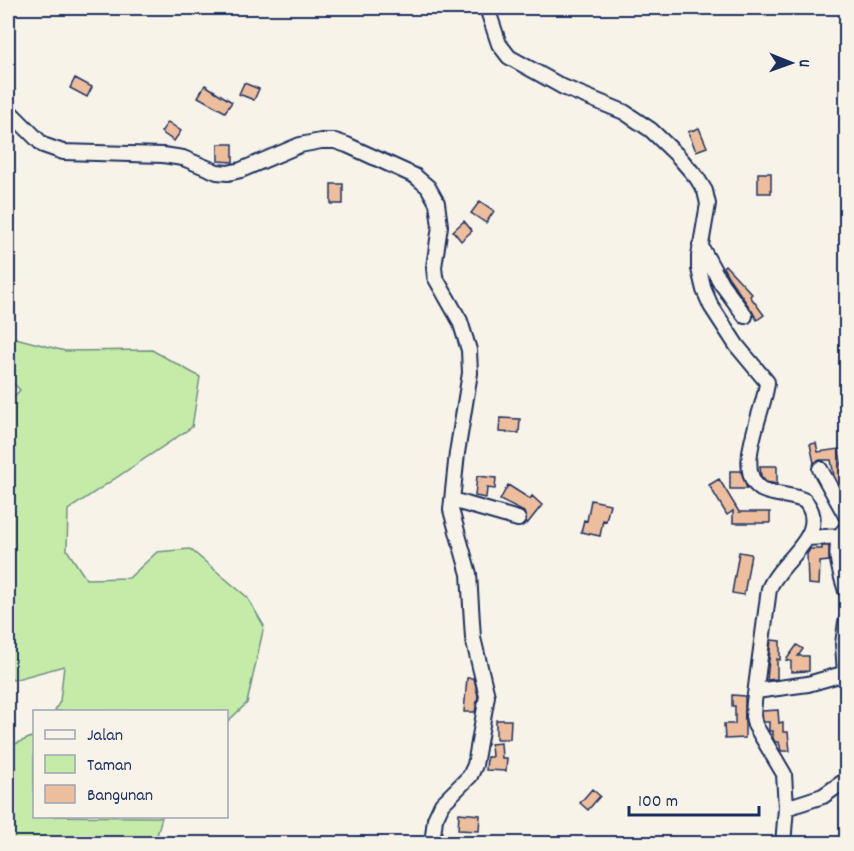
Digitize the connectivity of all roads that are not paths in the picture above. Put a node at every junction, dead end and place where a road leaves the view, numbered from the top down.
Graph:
1 (487, 8) edge
2 (8, 110) edge
3 (700, 245) junction
4 (745, 316) dead end
5 (820, 469) dead end
6 (452, 500) junction
7 (846, 516) edge
8 (518, 519) dead end
9 (843, 532) edge
10 (808, 538) junction
11 (846, 591) edge
12 (846, 622) edge
13 (846, 673) edge
14 (756, 691) junction
15 (846, 780) edge
16 (786, 808) junction
17 (432, 843) edge
18 (783, 843) edge

1 - 3 street
2 - 6 street
3 - 4 street
3 - 10 street
5 - 7 street
6 - 8 street
6 - 17 street
9 - 10 street
9 - 11 street
10 - 14 street
12 - 13 street
13 - 14 street
14 - 16 street
15 - 16 street
16 - 18 street

